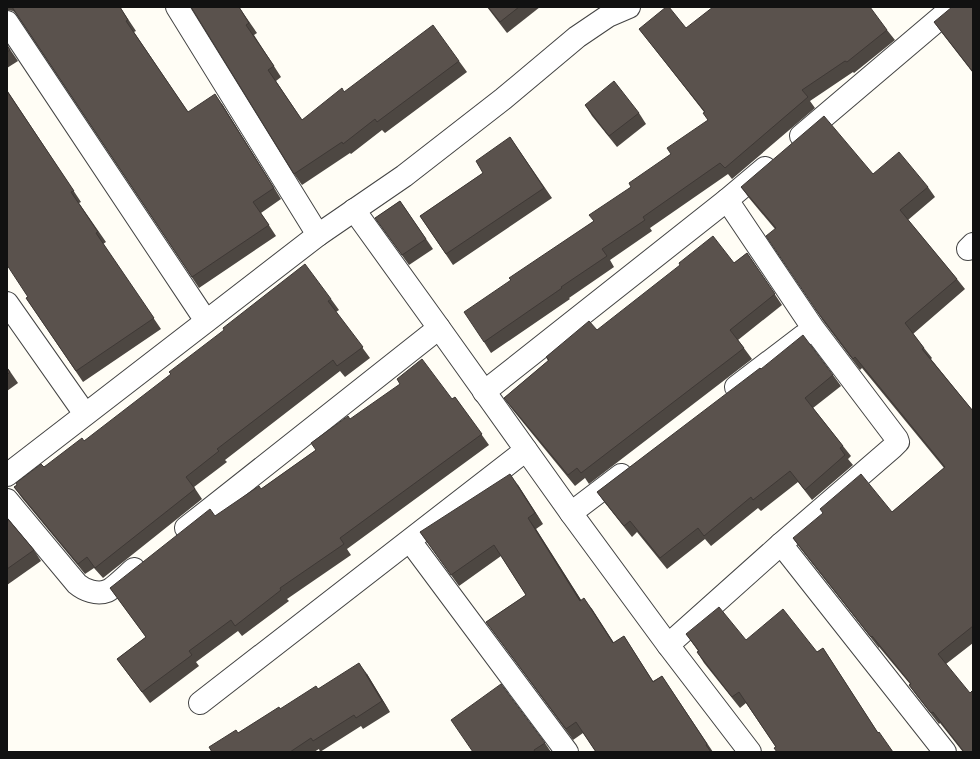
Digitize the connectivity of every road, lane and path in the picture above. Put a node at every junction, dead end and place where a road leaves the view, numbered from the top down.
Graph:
1 (177, 7) edge
2 (629, 7) edge
3 (953, 7) edge
4 (7, 22) edge
5 (727, 200) junction
6 (354, 210) junction
7 (318, 235) junction
8 (7, 303) edge
9 (206, 321) junction
10 (439, 328) junction
11 (813, 328) junction
12 (484, 392) junction
13 (720, 400) edge
14 (85, 414) junction
15 (526, 450) junction
16 (639, 461) edge
17 (7, 475) edge
18 (7, 500) edge
19 (571, 513) junction
20 (410, 541) junction
21 (168, 542) edge
22 (781, 544) junction
23 (150, 557) edge
24 (668, 645) junction
25 (200, 703) dead end
26 (567, 752) edge
27 (750, 752) edge
28 (945, 752) edge

1 - 7 street
2 - 6 street
3 - 5 street
4 - 9 street
5 - 11 street
5 - 12 street
6 - 7 street
6 - 10 street
7 - 9 street
8 - 14 street
9 - 14 street
10 - 12 street
10 - 21 street
11 - 13 street
11 - 22 street
12 - 15 street
14 - 17 street
15 - 19 street
15 - 20 street
16 - 19 street
18 - 23 street
19 - 24 street
20 - 25 street
20 - 26 street
22 - 24 street
22 - 28 street
24 - 27 street

